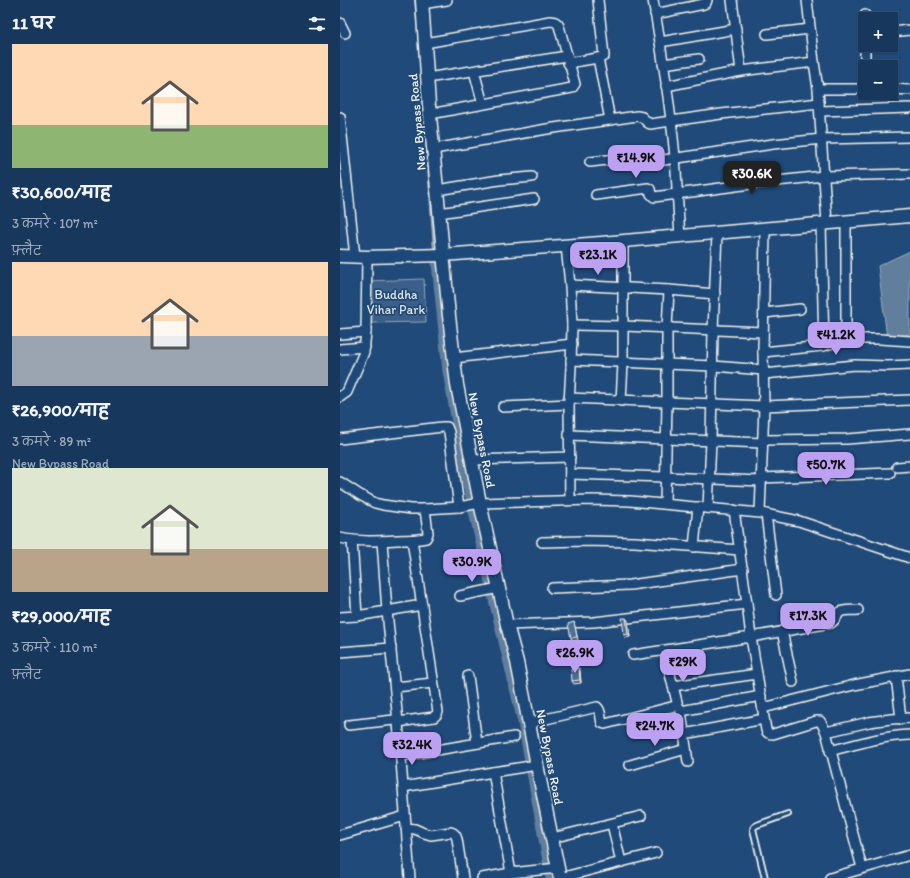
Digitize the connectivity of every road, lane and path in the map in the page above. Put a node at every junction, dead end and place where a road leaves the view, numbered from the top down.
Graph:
1 (447, 0) edge
2 (598, 0) edge
3 (653, 0) edge
4 (707, 0) edge
5 (732, 0) edge
6 (807, 0) edge
7 (422, 2) edge
8 (655, 14) junction
9 (340, 22) edge
10 (736, 28) junction
11 (810, 29) junction
12 (910, 30) edge
13 (898, 31) edge
14 (345, 33) dead end
15 (767, 34) dead end
16 (660, 42) junction
17 (425, 44) junction
18 (598, 58) junction
19 (568, 60) junction
20 (699, 60) dead end
21 (814, 62) junction
22 (663, 64) junction
23 (474, 71) junction
24 (741, 71) junction
25 (427, 78) junction
26 (666, 86) junction
27 (858, 88) edge
28 (818, 89) junction
29 (898, 89) edge
30 (910, 90) edge
31 (482, 104) junction
32 (819, 107) junction
33 (910, 108) edge
34 (430, 114) junction
35 (340, 117) edge
36 (610, 120) junction
37 (671, 121) junction
38 (910, 137) edge
39 (822, 139) junction
40 (434, 150) junction
41 (675, 158) junction
42 (342, 159) edge
43 (590, 162) dead end
44 (910, 174) edge
45 (824, 176) junction
46 (532, 177) dead end
47 (437, 190) junction
48 (677, 194) junction
49 (596, 195) dead end
50 (534, 199) dead end
51 (439, 213) junction
52 (910, 216) edge
53 (846, 221) junction
54 (824, 223) junction
55 (765, 228) junction
56 (717, 233) junction
57 (680, 236) junction
58 (623, 241) junction
59 (566, 246) junction
60 (443, 255) junction
61 (340, 256) edge
62 (355, 257) junction
63 (367, 258) junction
64 (570, 285) junction
65 (624, 288) junction
66 (669, 290) junction
67 (715, 294) junction
68 (800, 309) dead end
69 (764, 313) junction
70 (572, 325) junction
71 (624, 326) junction
72 (667, 328) junction
73 (713, 330) junction
74 (366, 332) junction
75 (763, 332) junction
76 (340, 334) edge
77 (846, 340) junction
78 (910, 341) edge
79 (572, 344) junction
80 (824, 346) junction
81 (365, 347) junction
82 (340, 349) edge
83 (763, 352) junction
84 (454, 358) junction
85 (572, 360) junction
86 (623, 363) junction
87 (667, 365) junction
88 (713, 366) junction
89 (910, 366) edge
90 (764, 372) junction
91 (340, 397) edge
92 (910, 400) edge
93 (569, 401) junction
94 (621, 401) junction
95 (667, 402) junction
96 (712, 404) junction
97 (764, 406) junction
98 (503, 407) dead end
99 (910, 434) edge
100 (569, 435) junction
101 (340, 439) edge
102 (666, 439) junction
103 (712, 441) junction
104 (763, 442) junction
105 (570, 457) junction
106 (472, 460) junction
107 (910, 466) edge
108 (570, 474) junction
109 (665, 477) junction
110 (709, 479) junction
111 (761, 480) junction
112 (340, 482) edge
113 (570, 500) junction
114 (665, 504) junction
115 (470, 505) junction
116 (698, 507) junction
117 (708, 508) junction
118 (425, 509) junction
119 (734, 510) junction
120 (763, 514) junction
121 (340, 538) edge
122 (352, 540) junction
123 (412, 540) junction
124 (382, 541) junction
125 (542, 542) dead end
126 (694, 547) junction
127 (740, 550) junction
128 (910, 556) edge
129 (742, 569) junction
130 (552, 588) dead end
131 (494, 589) junction
132 (776, 595) dead end
133 (460, 596) dead end
134 (748, 604) junction
135 (422, 605) junction
136 (858, 610) dead end
137 (387, 611) junction
138 (357, 616) junction
139 (340, 617) edge
140 (507, 625) junction
141 (782, 631) junction
142 (751, 637) junction
143 (392, 648) junction
144 (340, 652) edge
145 (633, 655) dead end
146 (668, 666) dead end
147 (757, 674) junction
148 (910, 674) edge
149 (468, 676) dead end
150 (896, 676) junction
151 (792, 682) dead end
152 (434, 683) junction
153 (673, 686) junction
154 (395, 687) junction
155 (761, 696) junction
156 (679, 708) junction
157 (763, 708) junction
158 (906, 718) edge
159 (764, 719) junction
160 (398, 722) junction
161 (529, 723) junction
162 (349, 725) dead end
163 (826, 732) junction
164 (684, 734) junction
165 (910, 735) edge
166 (514, 737) dead end
167 (477, 743) junction
168 (686, 749) junction
169 (830, 751) junction
170 (401, 756) junction
171 (688, 762) dead end
172 (630, 765) dead end
173 (531, 766) junction
174 (493, 772) junction
175 (403, 787) junction
176 (788, 814) dead end
177 (405, 816) junction
178 (641, 816) dead end
179 (612, 824) junction
180 (406, 828) junction
181 (340, 835) edge
182 (552, 838) junction
183 (656, 853) dead end
184 (910, 854) edge
185 (621, 862) junction
186 (862, 868) junction
187 (511, 873) junction
188 (552, 873) edge
189 (410, 878) edge
190 (463, 878) edge
191 (482, 878) edge
192 (764, 878) edge
193 (830, 878) edge

1 - 7 street
2 - 18 street
3 - 8 street
4 - 8 street
5 - 10 street
6 - 11 street
7 - 17 main road, New Bypass Road
8 - 16 street
9 - 14 street
10 - 16 street
10 - 24 street
11 - 15 street
11 - 21 street
12 - 13 street
16 - 22 street
17 - 19 street
17 - 25 main road, New Bypass Road
18 - 19 street
18 - 36 street
19 - 23 street
19 - 31 street
20 - 22 street
21 - 24 street
21 - 28 street
22 - 26 street
23 - 25 street
23 - 31 street
24 - 26 street
25 - 34 main road, New Bypass Road
26 - 37 street
27 - 28 street
28 - 32 street
29 - 30 street
31 - 34 street
32 - 33 street
32 - 37 street
32 - 39 street
34 - 40 main road, New Bypass Road
35 - 42 street
36 - 37 street
36 - 40 street
37 - 41 street
38 - 39 street
39 - 41 street
39 - 45 street
40 - 47 main road, New Bypass Road
41 - 43 street
41 - 48 street
42 - 62 street
44 - 45 street
45 - 48 street
45 - 54 street
46 - 47 street
47 - 51 main road, New Bypass Road
48 - 49 street
48 - 57 street
50 - 51 street
51 - 60 main road, New Bypass Road
52 - 53 main road
53 - 54 main road
53 - 77 street
54 - 55 main road
54 - 80 street
55 - 56 main road
55 - 69 street
56 - 57 main road
56 - 67 street
57 - 58 main road
58 - 59 main road
58 - 65 street
59 - 60 main road
59 - 64 street
60 - 63 main road
60 - 84 main road, New Bypass Road
61 - 62 main road
62 - 63 main road
63 - 74 street
64 - 65 street
64 - 70 street
65 - 66 street
65 - 71 street
66 - 67 street
66 - 72 street
67 - 73 street
68 - 69 street
69 - 75 street
70 - 71 street
70 - 79 street
71 - 72 street
71 - 86 street
72 - 73 street
72 - 87 street
73 - 75 street
73 - 88 street
74 - 76 street
74 - 81 street
75 - 83 street
77 - 78 street
77 - 80 street
79 - 84 street
79 - 85 street
80 - 83 street
81 - 82 street
81 - 91 street
83 - 90 street
84 - 106 main road, New Bypass Road
85 - 86 street
85 - 93 street
86 - 87 street
86 - 94 street
87 - 88 street
87 - 95 street
88 - 90 street
88 - 96 street
89 - 90 street
90 - 97 street
92 - 97 street
93 - 94 street
93 - 98 street
93 - 100 street
94 - 95 street
95 - 96 street
95 - 102 street
96 - 97 street
96 - 103 street
97 - 104 street
99 - 104 street
100 - 102 street
100 - 105 street
101 - 115 street
102 - 103 street
102 - 109 street
103 - 104 street
103 - 110 street
104 - 111 street
105 - 106 street
105 - 108 street
106 - 115 main road, New Bypass Road
107 - 111 street
108 - 109 street
108 - 113 street
109 - 110 street
109 - 114 street
110 - 111 street
110 - 117 street
111 - 120 street
112 - 118 street
113 - 114 street
113 - 115 street
114 - 116 street
115 - 118 street
115 - 131 main road, New Bypass Road
116 - 117 street
116 - 126 street
117 - 119 street
118 - 123 street
119 - 120 street
119 - 127 street
120 - 128 street
120 - 132 street
121 - 122 street
122 - 124 street
122 - 138 street
123 - 124 street
123 - 135 street
124 - 137 street
125 - 126 street
126 - 127 street
127 - 129 street
129 - 130 street
129 - 134 street
131 - 133 street
131 - 140 main road, New Bypass Road
134 - 140 street
134 - 142 street
135 - 137 street
135 - 152 street
136 - 141 street
137 - 138 street
137 - 143 street
138 - 139 street
140 - 161 main road, New Bypass Road
141 - 142 street
141 - 151 street
142 - 145 street
142 - 147 street
143 - 144 street
143 - 154 street
146 - 153 street
147 - 153 street
147 - 155 street
148 - 150 street
149 - 167 street
150 - 157 street
150 - 158 street
152 - 154 street
152 - 160 street
153 - 156 street
154 - 160 street
155 - 156 street
155 - 157 street
156 - 161 street
156 - 164 street
157 - 159 street
158 - 163 street
159 - 163 street
159 - 164 street
160 - 162 street
160 - 170 street
161 - 173 main road, New Bypass Road
163 - 169 street
164 - 168 street
165 - 169 street
166 - 167 street
167 - 170 street
168 - 171 street
168 - 172 street
169 - 186 street
170 - 175 street
173 - 174 street
173 - 182 main road, New Bypass Road
174 - 175 street
174 - 187 street
175 - 177 street
176 - 192 lane
177 - 180 street
177 - 181 street
178 - 179 street
179 - 182 street
179 - 185 street
180 - 189 street
180 - 190 street
182 - 188 main road, New Bypass Road
183 - 185 street
184 - 186 street
185 - 188 street
186 - 193 street
187 - 188 street
187 - 191 street

